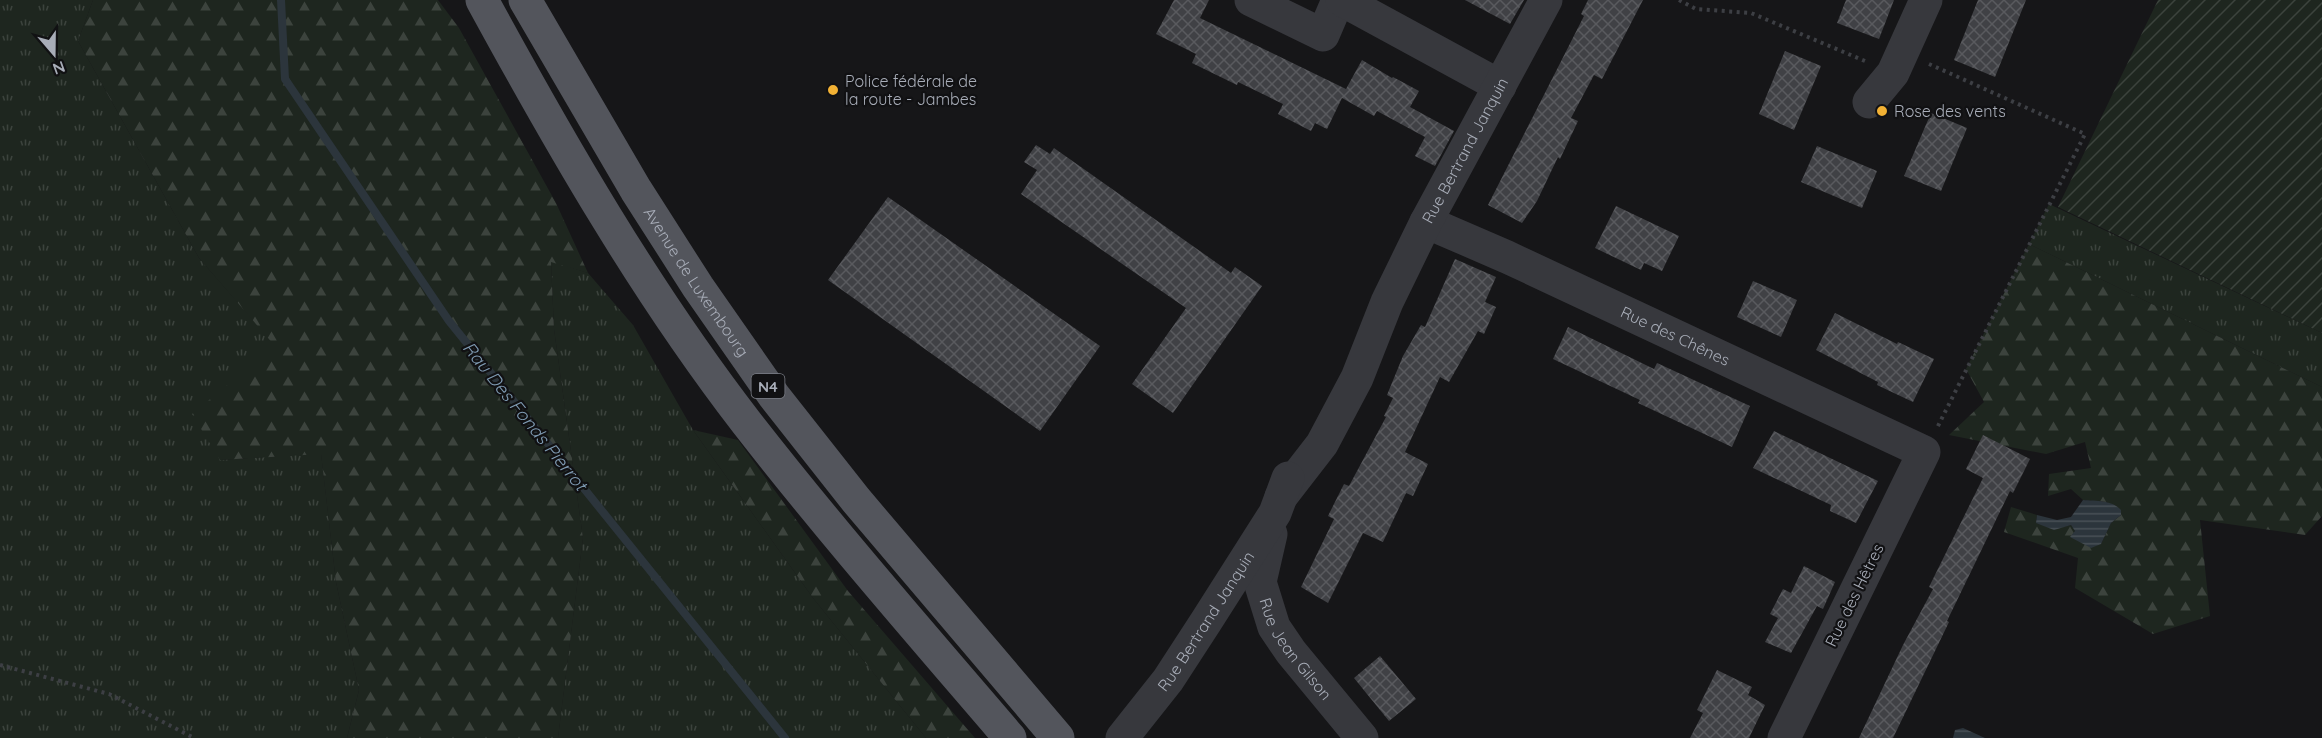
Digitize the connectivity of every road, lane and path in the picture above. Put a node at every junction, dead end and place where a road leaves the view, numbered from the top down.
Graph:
1 (482, 0) edge
2 (525, 0) edge
3 (1251, 0) edge
4 (1340, 0) edge
5 (1546, 0) edge
6 (1678, 0) edge
7 (1926, 0) edge
8 (1898, 63) junction
9 (1500, 86) junction
10 (1869, 102) dead end
11 (1425, 222) junction
12 (1924, 452) junction
13 (1278, 505) junction
14 (0, 665) edge
15 (194, 738) edge
16 (1010, 738) edge
17 (1058, 738) edge
18 (1122, 738) edge
19 (1362, 738) edge
20 (1784, 738) edge

1 - 16 main road, N4
2 - 17 main road, Avenue de Luxembourg / N4
3 - 4 street
4 - 9 street
5 - 9 street, Rue Bertrand Janquin
6 - 8 path
7 - 8 street
8 - 10 street
8 - 12 path
9 - 11 street, Rue Bertrand Janquin
11 - 12 street, Rue des Chênes
11 - 13 street, Rue Bertrand Janquin
12 - 20 street, Rue des Hêtres
13 - 18 street, Rue Bertrand Janquin
13 - 19 street, Rue Jean Gilson
14 - 15 path

